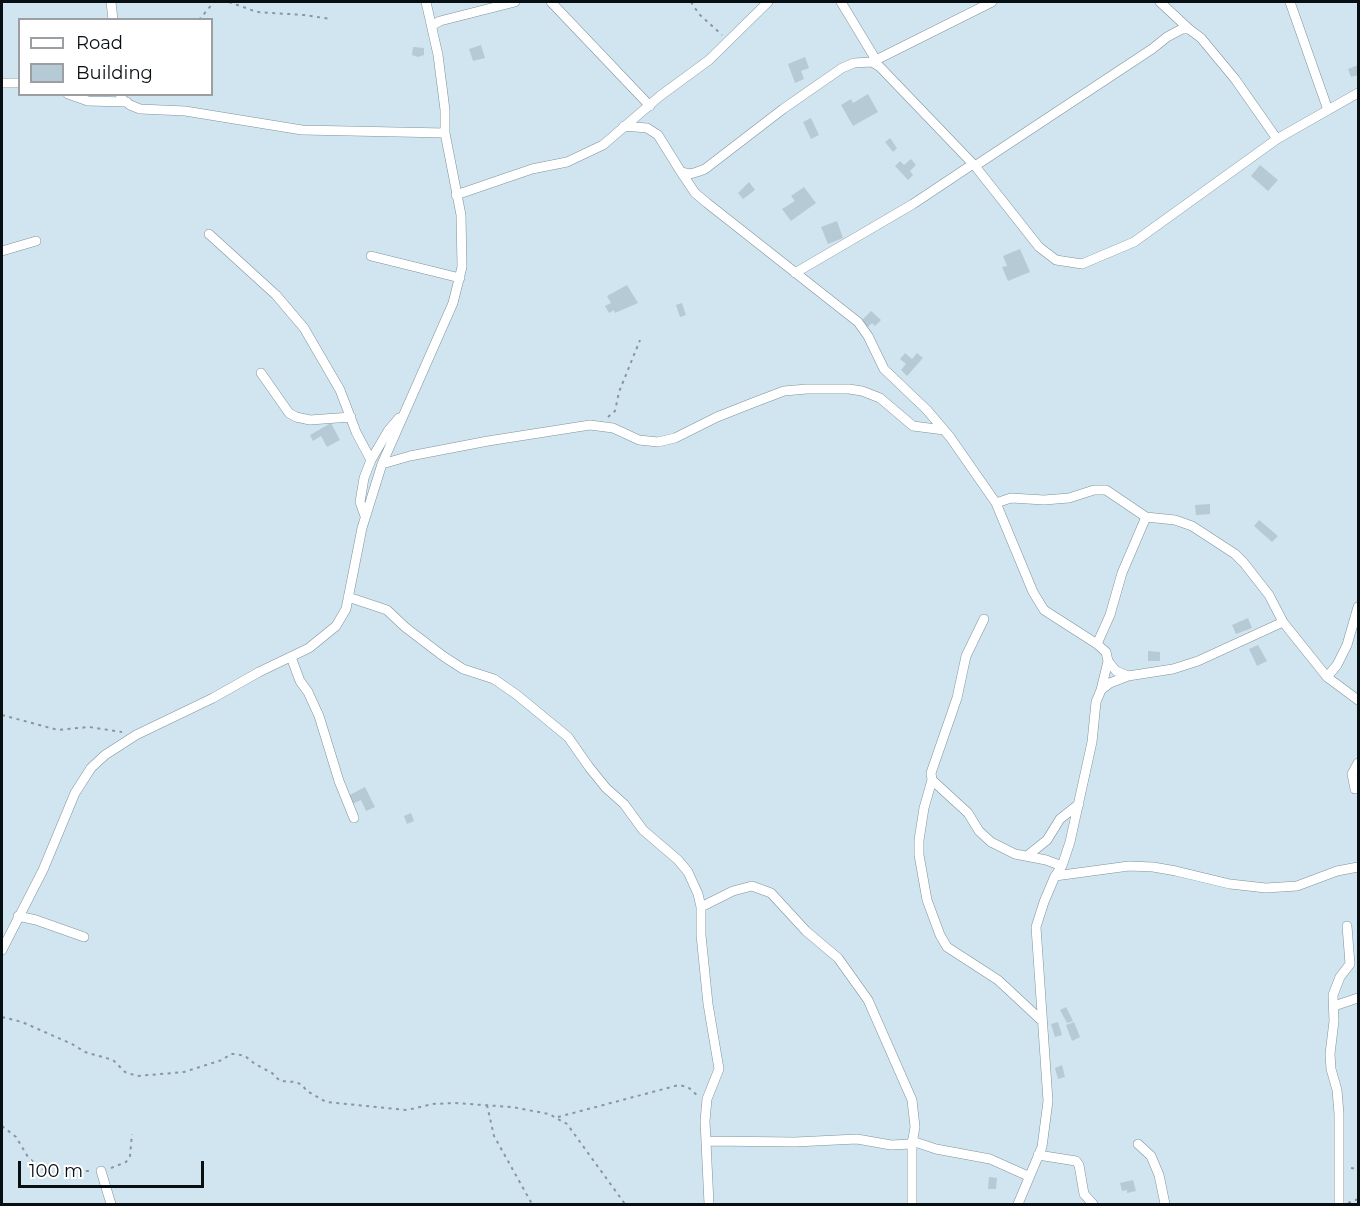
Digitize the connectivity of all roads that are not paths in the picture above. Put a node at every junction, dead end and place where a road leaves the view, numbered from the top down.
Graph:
1 (111, 2) edge
2 (426, 2) edge
3 (515, 2) edge
4 (551, 2) edge
5 (768, 2) edge
6 (841, 2) edge
7 (992, 2) edge
8 (1160, 2) edge
9 (1290, 2) edge
10 (113, 18) edge
11 (433, 25) junction
12 (1188, 29) junction
13 (874, 61) junction
14 (2, 83) edge
15 (18, 83) edge
16 (1359, 93) edge
17 (74, 96) edge
18 (123, 98) edge
19 (650, 106) junction
20 (1328, 110) junction
21 (624, 126) junction
22 (445, 134) junction
23 (1277, 140) junction
24 (974, 165) junction
25 (681, 172) junction
26 (456, 195) junction
27 (209, 234) dead end
28 (36, 241) dead end
29 (2, 251) edge
30 (371, 256) dead end
31 (795, 273) junction
32 (460, 278) junction
33 (261, 373) dead end
34 (403, 414) junction
35 (351, 417) junction
36 (944, 430) junction
37 (371, 460) junction
38 (382, 464) junction
39 (996, 503) junction
40 (365, 516) junction
41 (1146, 517) junction
42 (348, 597) junction
43 (1359, 608) edge
44 (984, 619) dead end
45 (1283, 622) junction
46 (1097, 644) junction
47 (291, 657) junction
48 (1108, 661) junction
49 (1128, 676) junction
50 (1327, 677) junction
51 (1101, 690) junction
52 (1359, 700) edge
53 (1359, 763) edge
54 (932, 780) junction
55 (1355, 789) dead end
56 (1079, 804) junction
57 (354, 818) dead end
58 (1027, 856) junction
59 (1062, 866) junction
60 (1359, 867) edge
61 (1055, 876) junction
62 (701, 907) junction
63 (18, 916) junction
64 (1347, 926) dead end
65 (84, 937) dead end
66 (2, 950) edge
67 (1359, 998) edge
68 (1335, 1006) junction
69 (1041, 1020) junction
70 (707, 1141) junction
71 (912, 1143) junction
72 (1138, 1144) dead end
73 (1038, 1155) junction
74 (101, 1171) road end
75 (1028, 1176) junction
76 (1089, 1203) edge
77 (111, 1204) edge
78 (709, 1204) edge
79 (912, 1204) edge
80 (1018, 1204) edge
81 (1165, 1204) edge
82 (1339, 1204) edge

1 - 10 street
2 - 11 street
3 - 11 street
4 - 19 street
5 - 19 street
6 - 13 street
7 - 13 street
8 - 12 street
9 - 20 street
11 - 22 street
12 - 23 street
12 - 24 street
13 - 24 street
13 - 25 street
14 - 15 street
16 - 20 street
17 - 18 street
18 - 22 street
19 - 21 street
20 - 23 street
21 - 25 street
21 - 26 street
22 - 26 street
23 - 24 street
24 - 31 street
25 - 31 street
26 - 32 street
27 - 35 street
28 - 29 street
30 - 32 street
31 - 36 street
32 - 34 street
33 - 35 street
34 - 37 street
34 - 38 street
35 - 37 street
36 - 38 street
36 - 39 street
37 - 40 street
38 - 40 street
39 - 41 street
39 - 46 street
40 - 42 street
41 - 45 street
41 - 46 street
42 - 47 street
42 - 62 street
43 - 50 street
44 - 54 street
45 - 49 street
45 - 50 street
46 - 48 street
47 - 57 street
47 - 63 street
48 - 49 street
48 - 51 street
49 - 51 street
50 - 52 street
51 - 56 street
53 - 55 street
54 - 58 street
54 - 69 street
56 - 58 street
56 - 59 street
58 - 59 street
59 - 61 street
60 - 61 street
61 - 69 street
62 - 70 street
62 - 71 street
63 - 65 street
63 - 66 street
64 - 68 street
67 - 68 street
68 - 82 street
69 - 73 street
70 - 71 street
70 - 78 street
71 - 75 street
71 - 79 street
72 - 81 street
73 - 75 street
73 - 76 street
74 - 77 street
75 - 80 street

